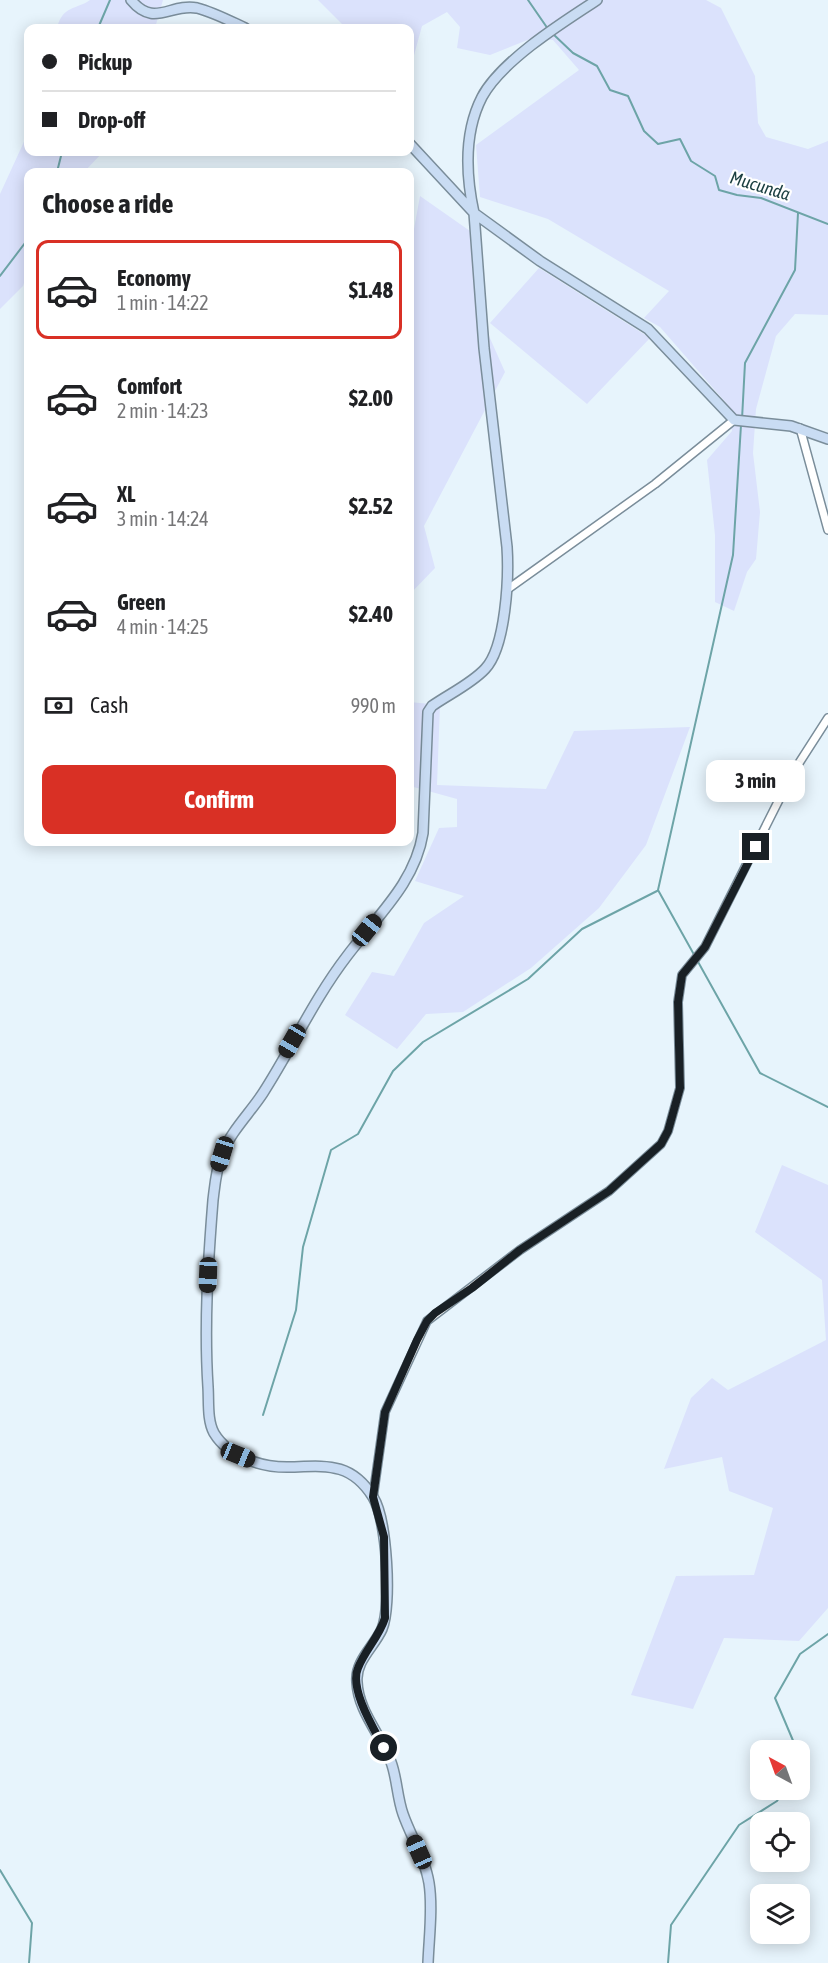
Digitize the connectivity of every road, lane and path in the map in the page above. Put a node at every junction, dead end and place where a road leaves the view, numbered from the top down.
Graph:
1 (131, 0) edge
2 (597, 0) edge
3 (235, 24) edge
4 (414, 148) edge
5 (474, 213) junction
6 (734, 420) junction
7 (800, 428) junction
8 (828, 439) edge
9 (828, 530) edge
10 (508, 589) junction
11 (828, 718) edge
12 (373, 1497) junction
13 (428, 1963) edge

1 - 3 main road
2 - 5 main road
4 - 5 main road
5 - 6 main road
5 - 10 main road
6 - 7 main road
6 - 10 street
7 - 8 main road
7 - 9 street
10 - 12 main road
11 - 12 street
12 - 13 main road

